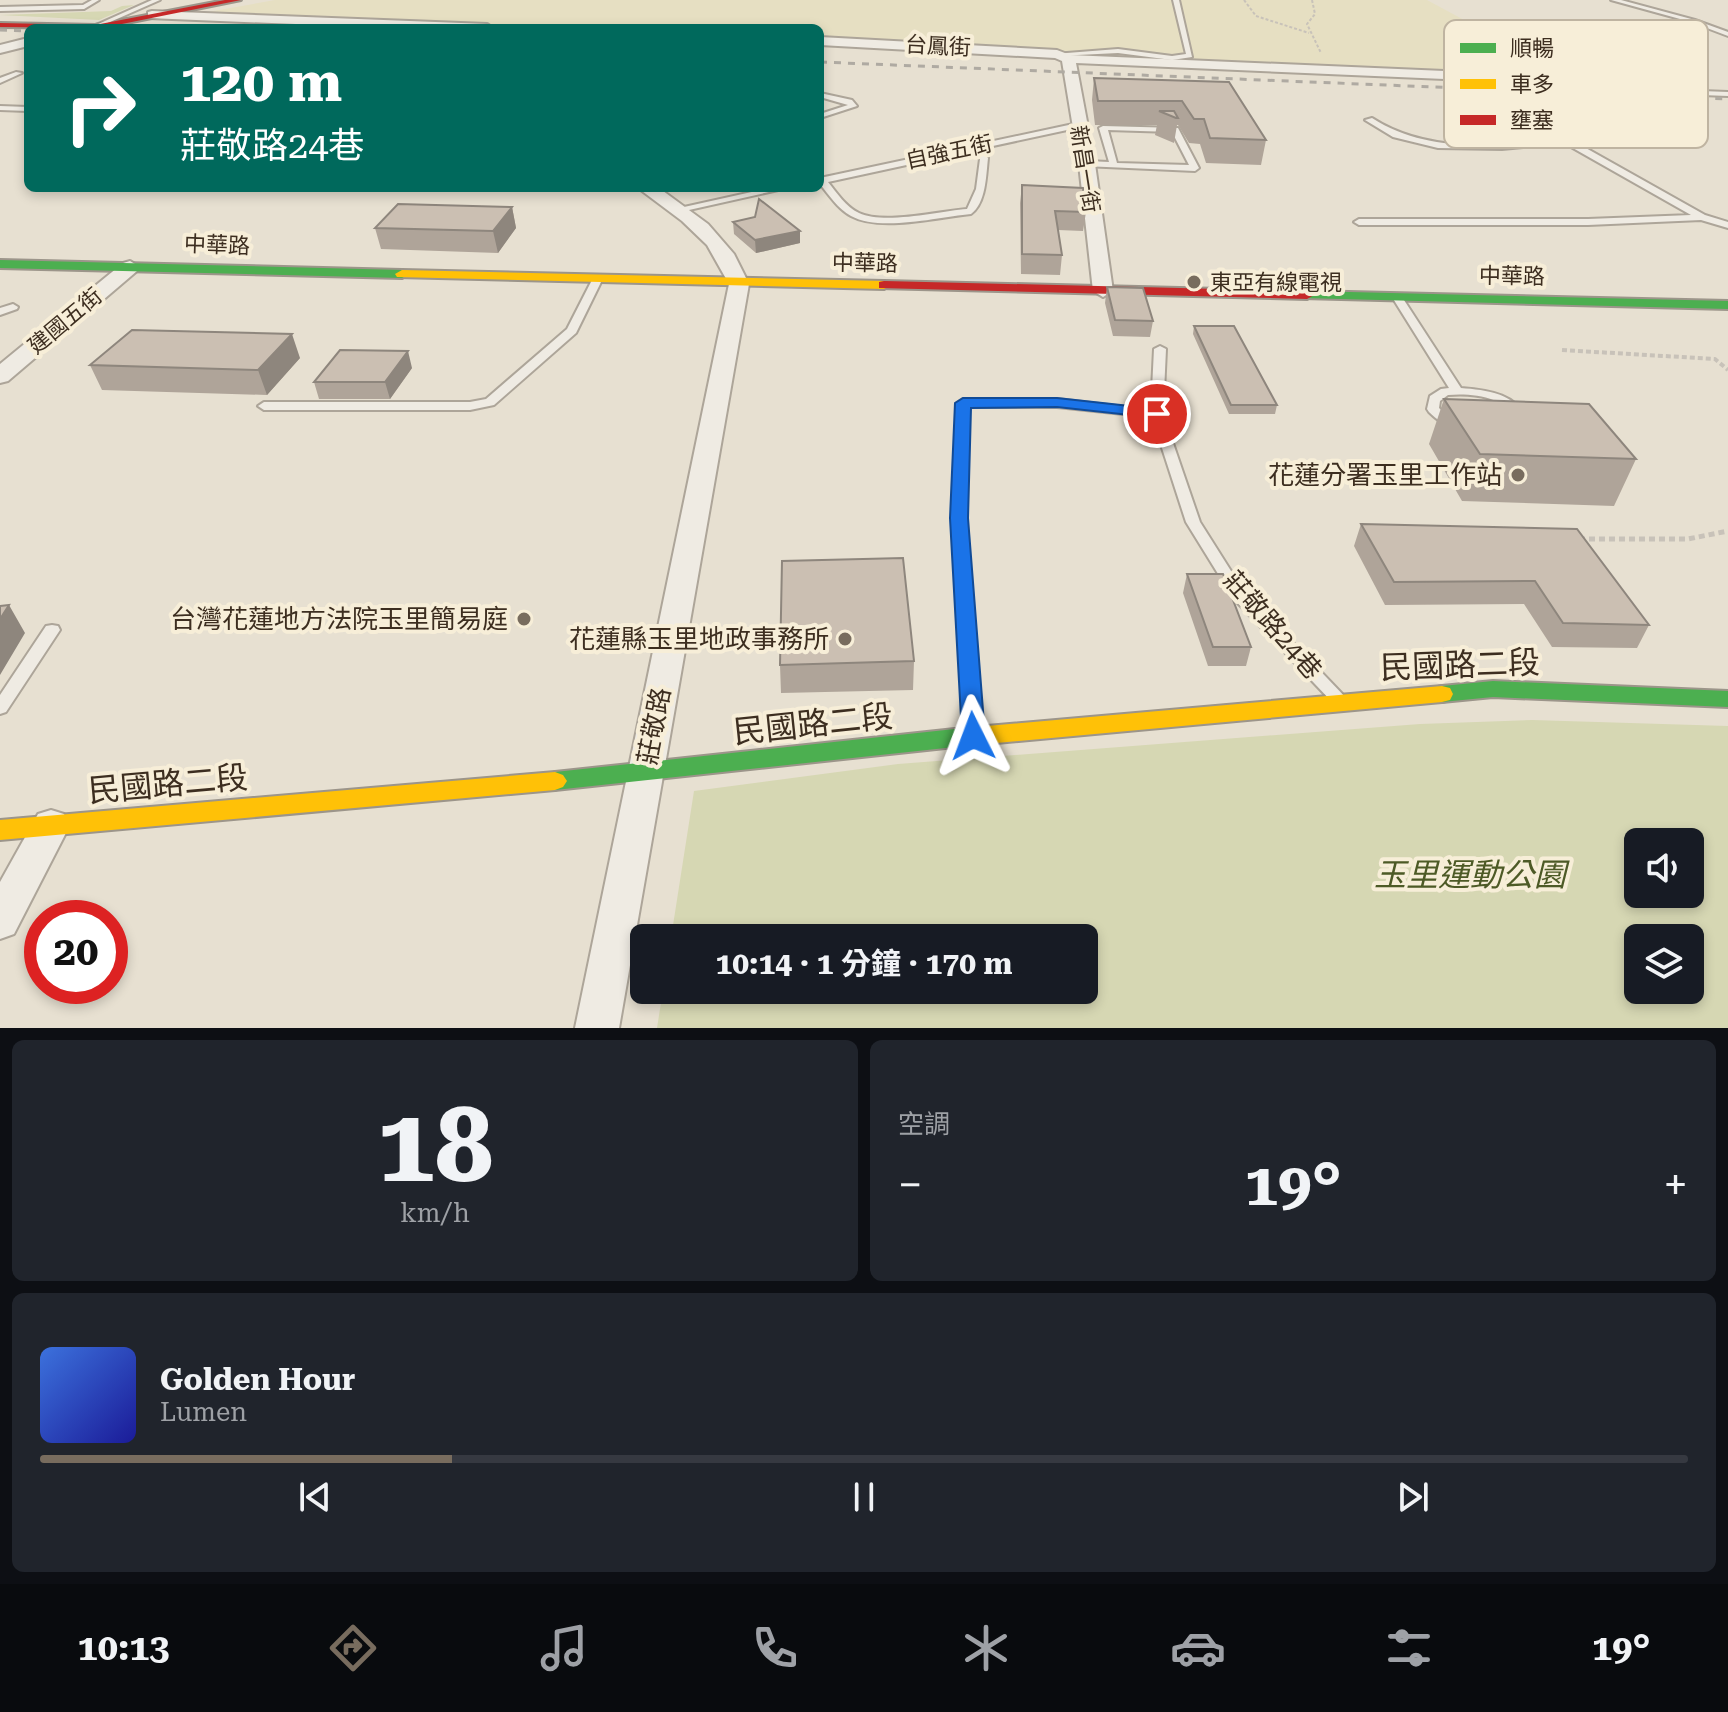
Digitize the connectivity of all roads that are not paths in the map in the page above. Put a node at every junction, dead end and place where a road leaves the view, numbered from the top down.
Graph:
1 (48, 0) edge
2 (96, 0) edge
3 (237, 0) edge
4 (1176, 0) edge
5 (1614, 0) edge
6 (155, 7) edge
7 (34, 8) junction
8 (0, 9) edge
9 (1689, 20) edge
10 (101, 24) edge
11 (424, 24) edge
12 (0, 25) edge
13 (24, 26) edge
14 (1708, 27) edge
15 (1728, 34) edge
16 (824, 41) edge
17 (24, 43) edge
18 (0, 49) edge
19 (1062, 56) junction
20 (18, 73) dead end
21 (1444, 74) edge
22 (0, 81) edge
23 (1708, 93) edge
24 (1728, 94) edge
25 (824, 96) edge
26 (0, 108) edge
27 (24, 109) edge
28 (824, 115) edge
29 (1369, 120) dead end
30 (1078, 125) junction
31 (1444, 144) edge
32 (972, 147) junction
33 (1579, 148) edge
34 (1087, 164) junction
35 (1114, 165) junction
36 (824, 180) edge
37 (824, 184) edge
38 (653, 192) edge
39 (763, 192) edge
40 (680, 209) junction
41 (1702, 217) junction
42 (1359, 222) dead end
43 (1728, 225) edge
44 (0, 264) edge
45 (130, 267) junction
46 (597, 280) junction
47 (739, 284) junction
48 (1103, 291) junction
49 (1397, 297) junction
50 (1728, 305) edge
51 (13, 307) dead end
52 (0, 312) edge
53 (1160, 349) dead end
54 (0, 376) edge
55 (1457, 391) junction
56 (264, 406) dead end
57 (1157, 414) junction
58 (52, 630) dead end
59 (1728, 699) edge
60 (1340, 701) junction
61 (0, 708) edge
62 (973, 736) junction
63 (645, 773) junction
64 (51, 825) junction
65 (0, 830) edge
66 (0, 921) edge
67 (597, 1028) edge

1 - 7 lane
2 - 7 lane
3 - 6 street
4 - 19 lane
5 - 9 lane
6 - 10 street
6 - 11 street
7 - 8 lane
12 - 13 street
14 - 15 lane
16 - 19 street, 台鳳街
17 - 18 street
19 - 21 street, 台鳳街
19 - 30 street, 新昌一街
20 - 22 lane
23 - 24 lane
25 - 28 lane
26 - 27 lane
29 - 31 lane
30 - 32 lane, 自強五街
30 - 34 street, 新昌一街
32 - 36 lane, 自強五街
32 - 37 lane
33 - 41 lane
34 - 35 lane
34 - 48 street, 新昌一街
35 - 35 lane
38 - 40 street
39 - 40 lane
40 - 47 street
41 - 42 lane
41 - 43 lane
44 - 45 street, 中華路
45 - 46 street, 中華路
45 - 54 street, 建國五街
46 - 47 street, 中華路
46 - 56 lane
47 - 48 street, 中華路
47 - 63 street, 莊敬路
48 - 49 street, 中華路
49 - 50 street, 中華路
49 - 55 lane
51 - 52 lane
53 - 57 lane, 莊敬路24巷
55 - 55 lane
57 - 60 lane, 莊敬路24巷
57 - 62 lane
58 - 61 lane
59 - 60 street, 民國路二段
60 - 62 street, 民國路二段
62 - 63 street, 民國路二段
63 - 64 street, 民國路二段
63 - 67 street, 莊敬路
64 - 65 street, 民國路二段
64 - 66 street

